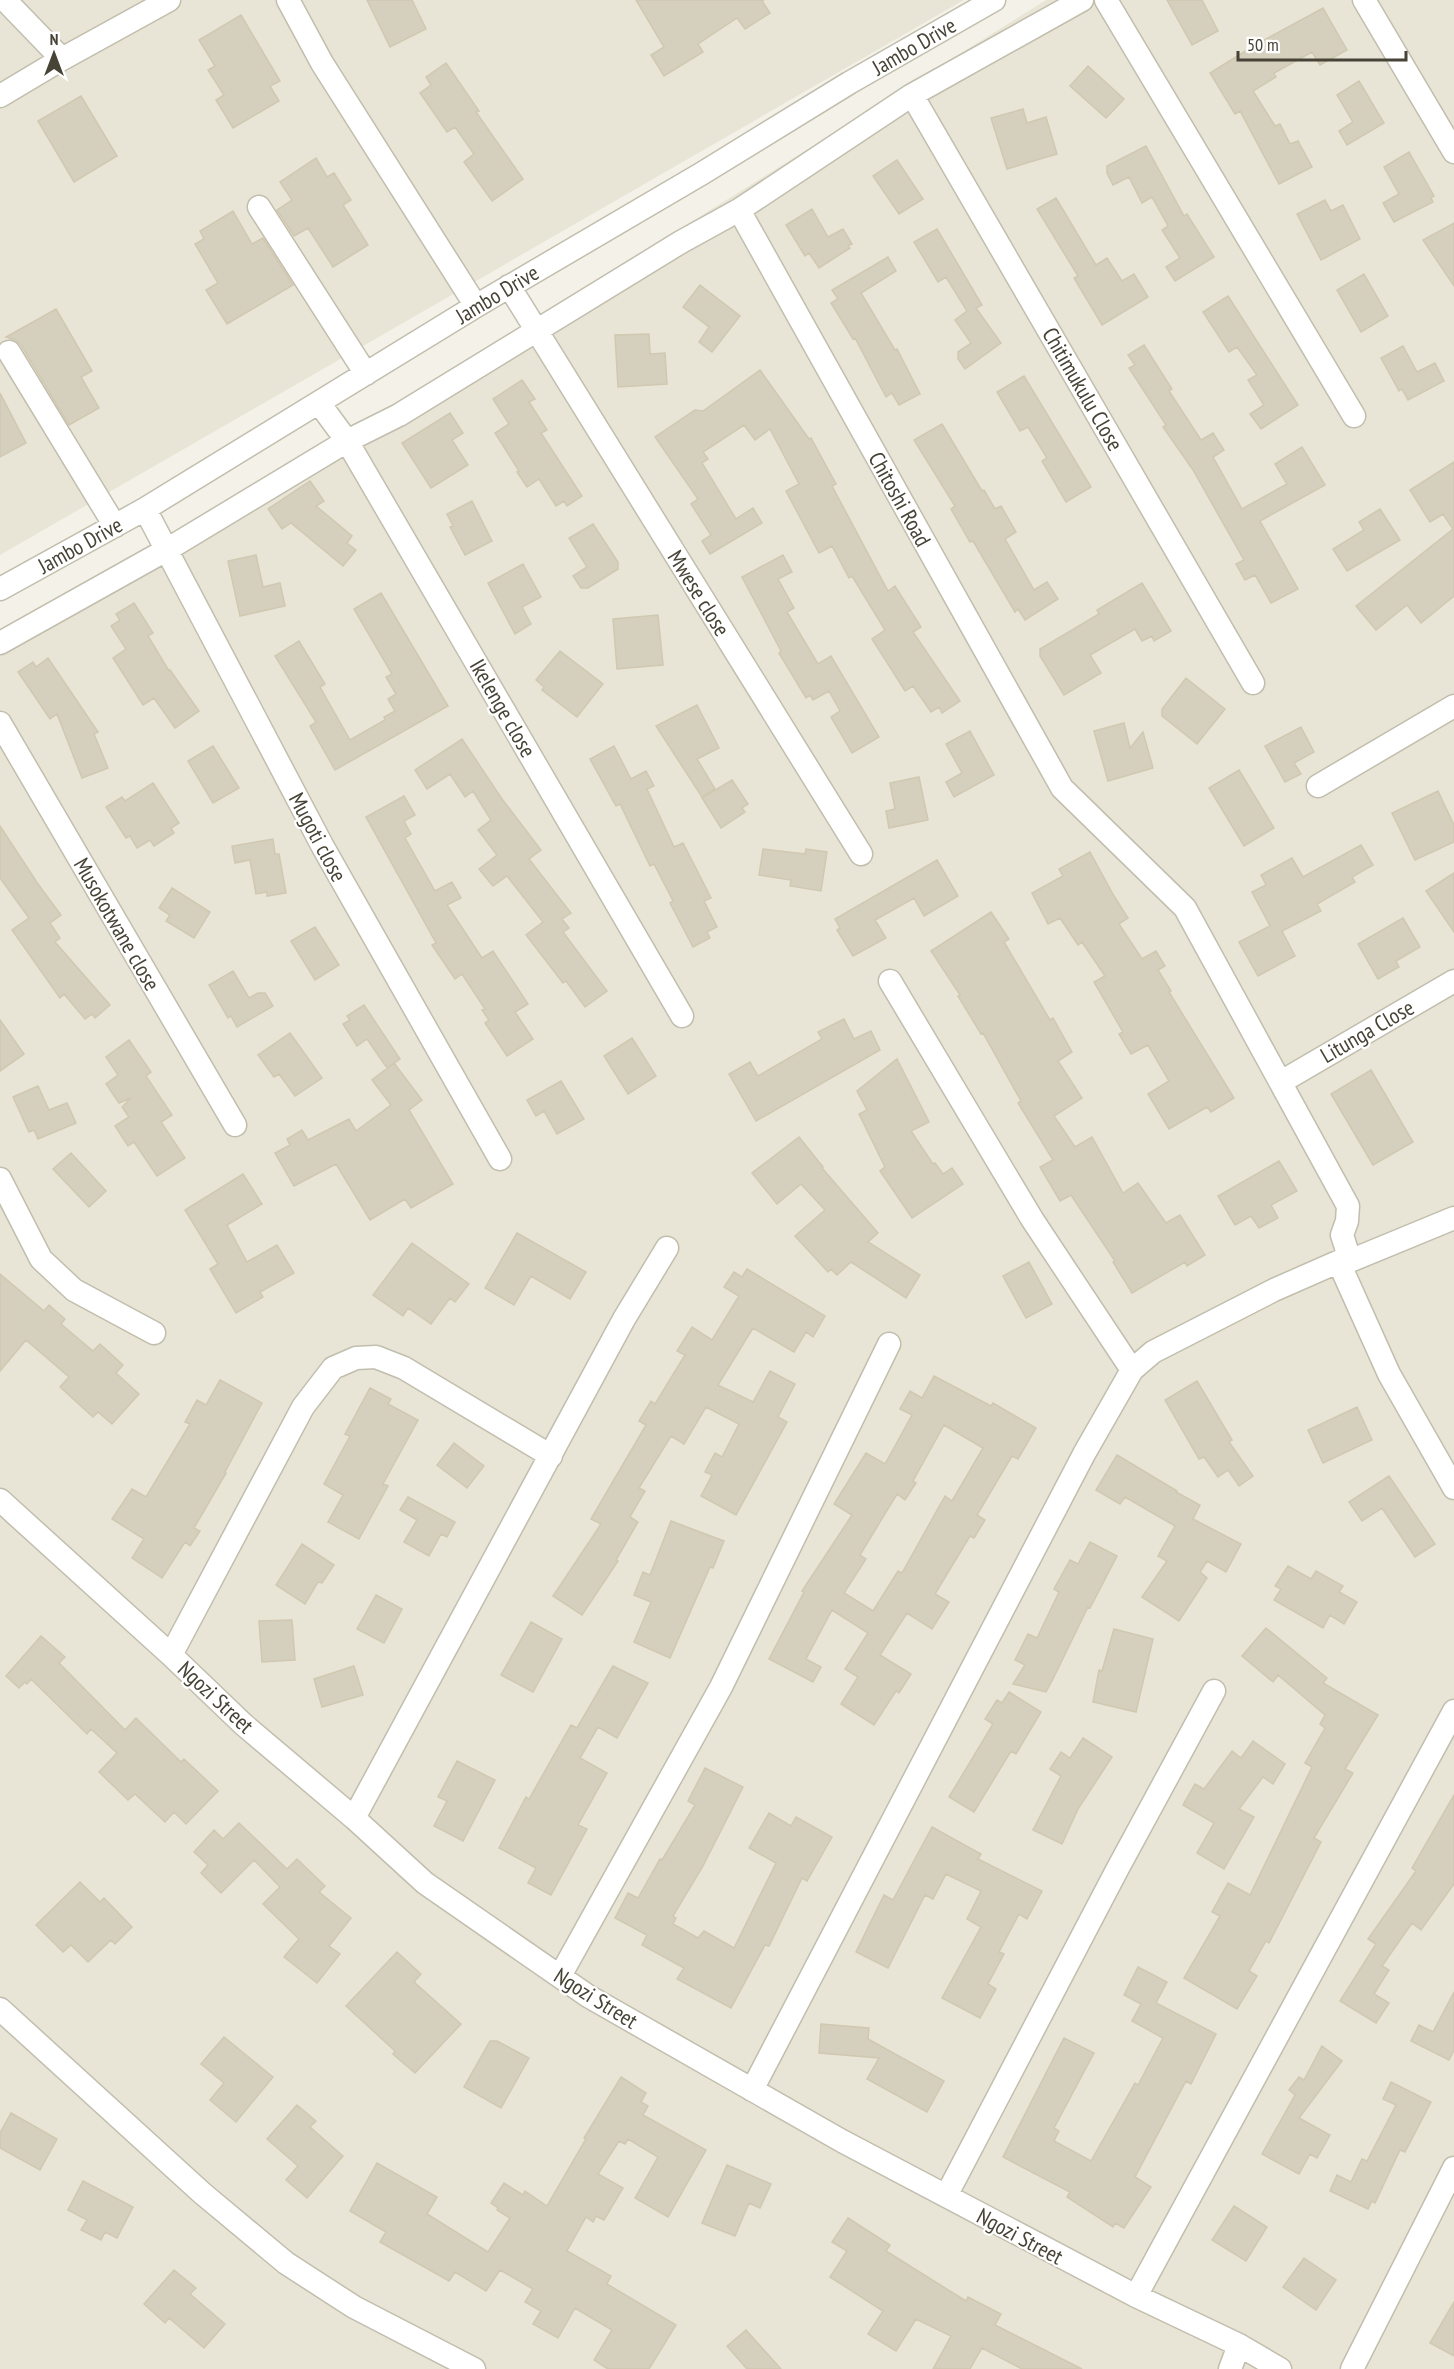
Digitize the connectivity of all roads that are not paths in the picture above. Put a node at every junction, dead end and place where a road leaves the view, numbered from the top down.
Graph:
1 (5, 0) edge
2 (169, 0) edge
3 (288, 0) edge
4 (1082, 0) edge
5 (1106, 0) edge
6 (1364, 0) edge
7 (983, 3) edge
8 (62, 59) junction
9 (912, 95) junction
10 (0, 96) edge
11 (1454, 152) edge
12 (259, 207) dead end
13 (739, 210) junction
14 (509, 286) junction
15 (476, 306) junction
16 (537, 332) junction
17 (9, 352) dead end
18 (366, 374) junction
19 (319, 403) junction
20 (1354, 416) dead end
21 (347, 441) junction
22 (145, 509) junction
23 (115, 526) junction
24 (168, 549) junction
25 (0, 589) edge
26 (0, 643) edge
27 (1252, 683) dead end
28 (1454, 706) edge
29 (0, 723) edge
30 (1318, 786) dead end
31 (861, 854) dead end
32 (890, 981) dead end
33 (1454, 981) edge
34 (682, 1016) dead end
35 (1281, 1082) junction
36 (235, 1125) dead end
37 (500, 1159) dead end
38 (0, 1179) edge
39 (1454, 1218) edge
40 (667, 1248) dead end
41 (1345, 1261) junction
42 (154, 1333) dead end
43 (889, 1344) dead end
44 (1132, 1370) junction
45 (551, 1456) junction
46 (1454, 1488) edge
47 (0, 1500) edge
48 (171, 1655) junction
49 (1214, 1691) dead end
50 (1454, 1711) edge
51 (354, 1818) junction
52 (560, 1976) junction
53 (0, 2008) edge
54 (752, 2090) junction
55 (1454, 2168) edge
56 (946, 2196) junction
57 (1136, 2296) junction
58 (1239, 2345) junction
59 (474, 2369) edge
60 (1230, 2369) edge
61 (1280, 2369) edge
62 (1352, 2369) edge

1 - 8 street
2 - 8 street
3 - 15 street
4 - 9 street
5 - 20 street
6 - 11 street
7 - 14 street, Jambo Drive
8 - 10 street
9 - 13 street
9 - 27 street, Chitimukulu Close
12 - 18 street
13 - 16 street
13 - 35 street, Chitoshi Road
14 - 15 street, Jambo Drive
14 - 16 street, Mwese close
15 - 18 street, Jambo Drive
16 - 21 street
16 - 31 street, Mwese close
17 - 23 street
18 - 19 street, Jambo Drive
19 - 21 street, Ikelenge close
19 - 22 street, Jambo Drive
21 - 24 street
21 - 34 street, Ikelenge close
22 - 23 street, Jambo Drive
22 - 24 street, Mugoti close
23 - 25 street, Jambo Drive
24 - 26 street
24 - 37 street, Mugoti close
28 - 30 street
29 - 36 street, Musokotwane close
32 - 44 street
33 - 35 street, Litunga Close
35 - 41 street, Chitoshi Road
38 - 42 street
39 - 41 street
40 - 45 street
41 - 44 street
41 - 46 street, Chitoshi Road
43 - 52 street
44 - 54 street
45 - 48 street
45 - 51 street
47 - 48 street, Ngozi Street
48 - 51 street, Ngozi Street
49 - 56 street
50 - 57 street
51 - 52 street, Ngozi Street
52 - 54 street, Ngozi Street
53 - 59 street
54 - 56 street, Ngozi Street
55 - 62 street
56 - 57 street, Ngozi Street
57 - 58 street, Ngozi Street
58 - 60 street
58 - 61 street, Ngozi Street

